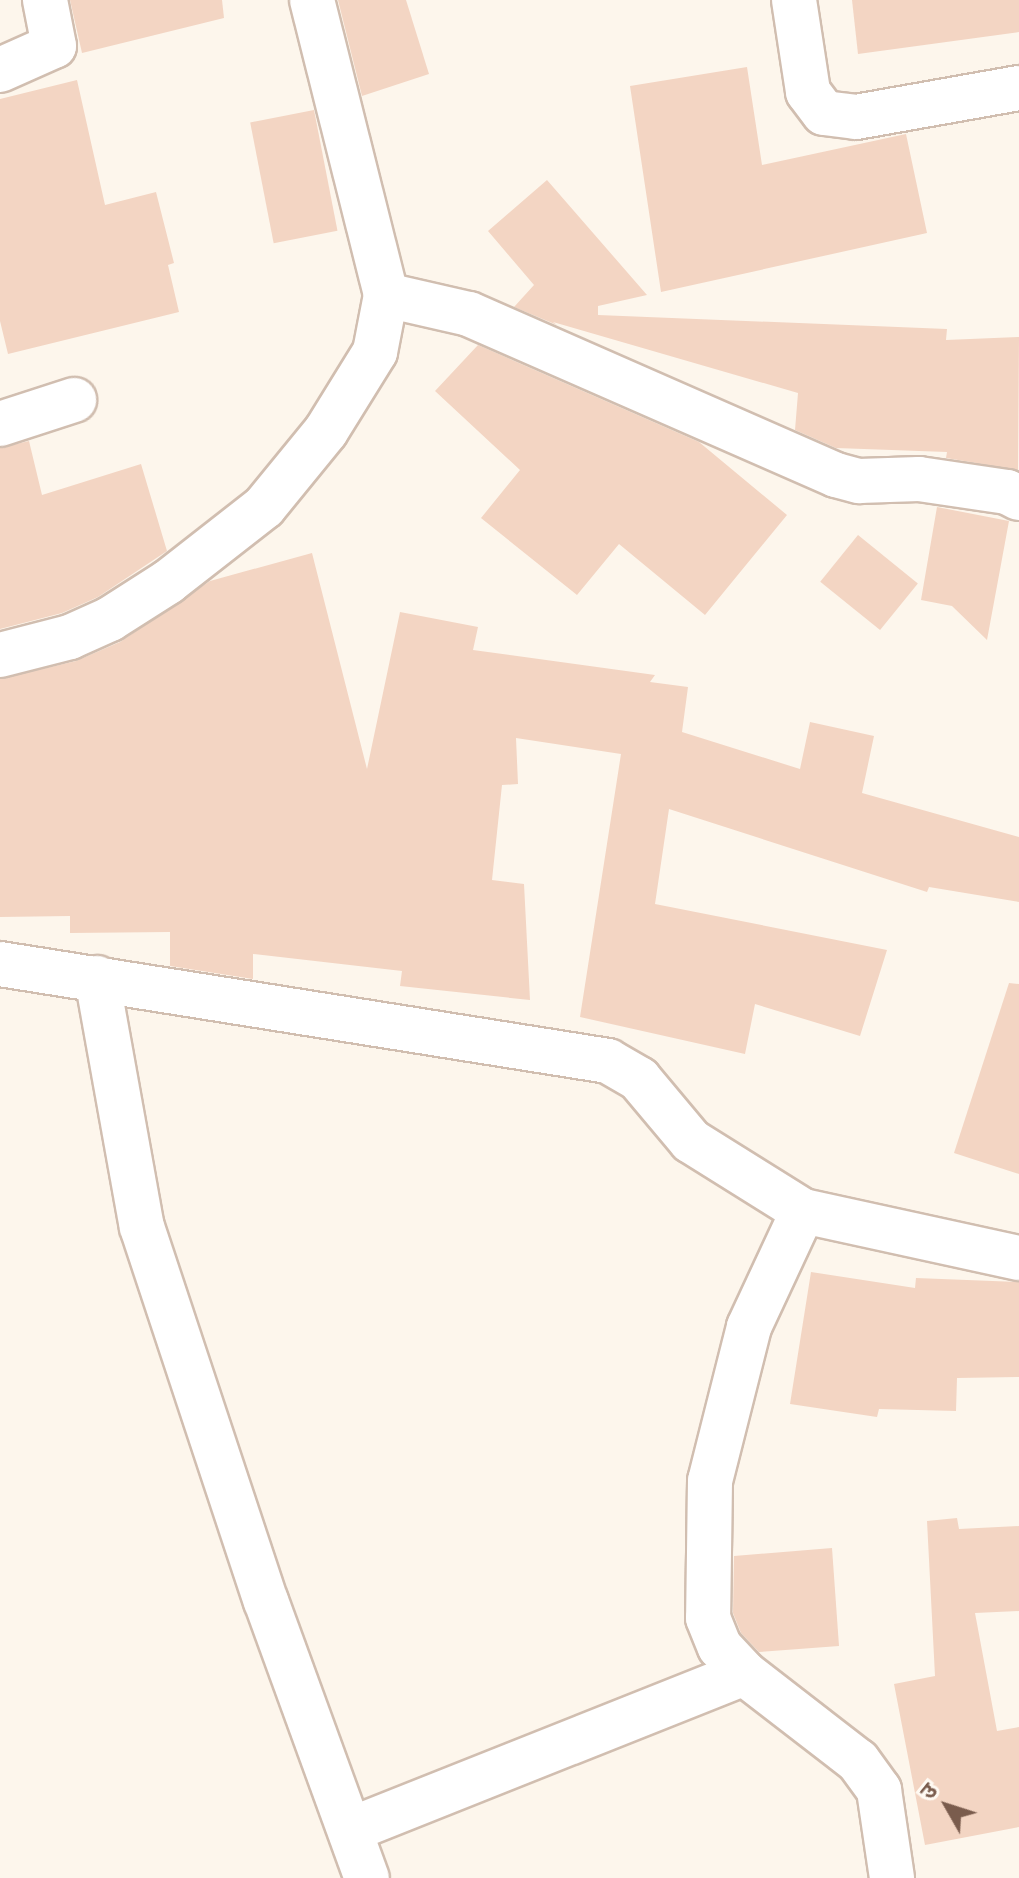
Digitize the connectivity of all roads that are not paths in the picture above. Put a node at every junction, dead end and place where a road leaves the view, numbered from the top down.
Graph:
1 (45, 0) edge
2 (312, 0) edge
3 (794, 0) edge
4 (0, 70) edge
5 (1019, 88) edge
6 (386, 295) junction
7 (74, 400) dead end
8 (0, 424) edge
9 (1019, 498) edge
10 (0, 655) edge
11 (0, 964) edge
12 (97, 978) junction
13 (803, 1211) junction
14 (1019, 1258) edge
15 (744, 1673) junction
16 (350, 1830) junction
17 (367, 1878) edge
18 (892, 1878) edge

1 - 4 street
2 - 6 street
3 - 5 street
6 - 9 street
6 - 10 street
7 - 8 street
11 - 12 street
12 - 13 street
12 - 16 street
13 - 14 street
13 - 15 street
15 - 16 street
15 - 18 street
16 - 17 street

